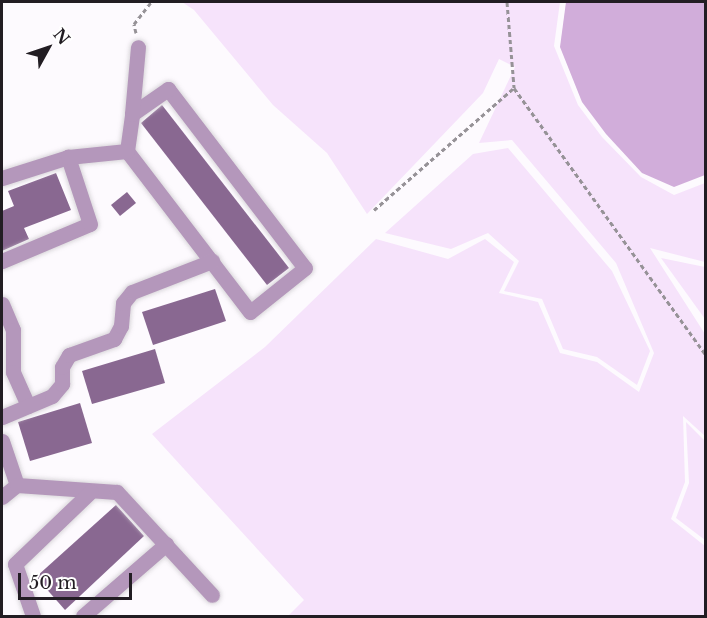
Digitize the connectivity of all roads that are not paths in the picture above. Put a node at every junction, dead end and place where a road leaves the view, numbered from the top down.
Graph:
1 (138, 47) road end
2 (132, 114) junction
3 (127, 151) junction
4 (68, 157) junction
5 (2, 178) edge
6 (2, 261) edge
7 (212, 261) junction
8 (2, 304) edge
9 (28, 406) junction
10 (2, 417) edge
11 (2, 441) edge
12 (17, 485) junction
13 (91, 490) junction
14 (2, 497) edge
15 (166, 544) junction
16 (212, 595) dead end
17 (33, 616) edge
18 (83, 616) edge

1 - 2 lane
2 - 3 lane
2 - 7 lane
3 - 4 lane
3 - 7 lane
4 - 5 lane
4 - 6 lane
7 - 9 lane
8 - 9 lane
9 - 10 lane
11 - 12 lane
12 - 13 lane
12 - 14 lane
13 - 15 lane
13 - 17 lane
15 - 16 lane
15 - 18 lane

